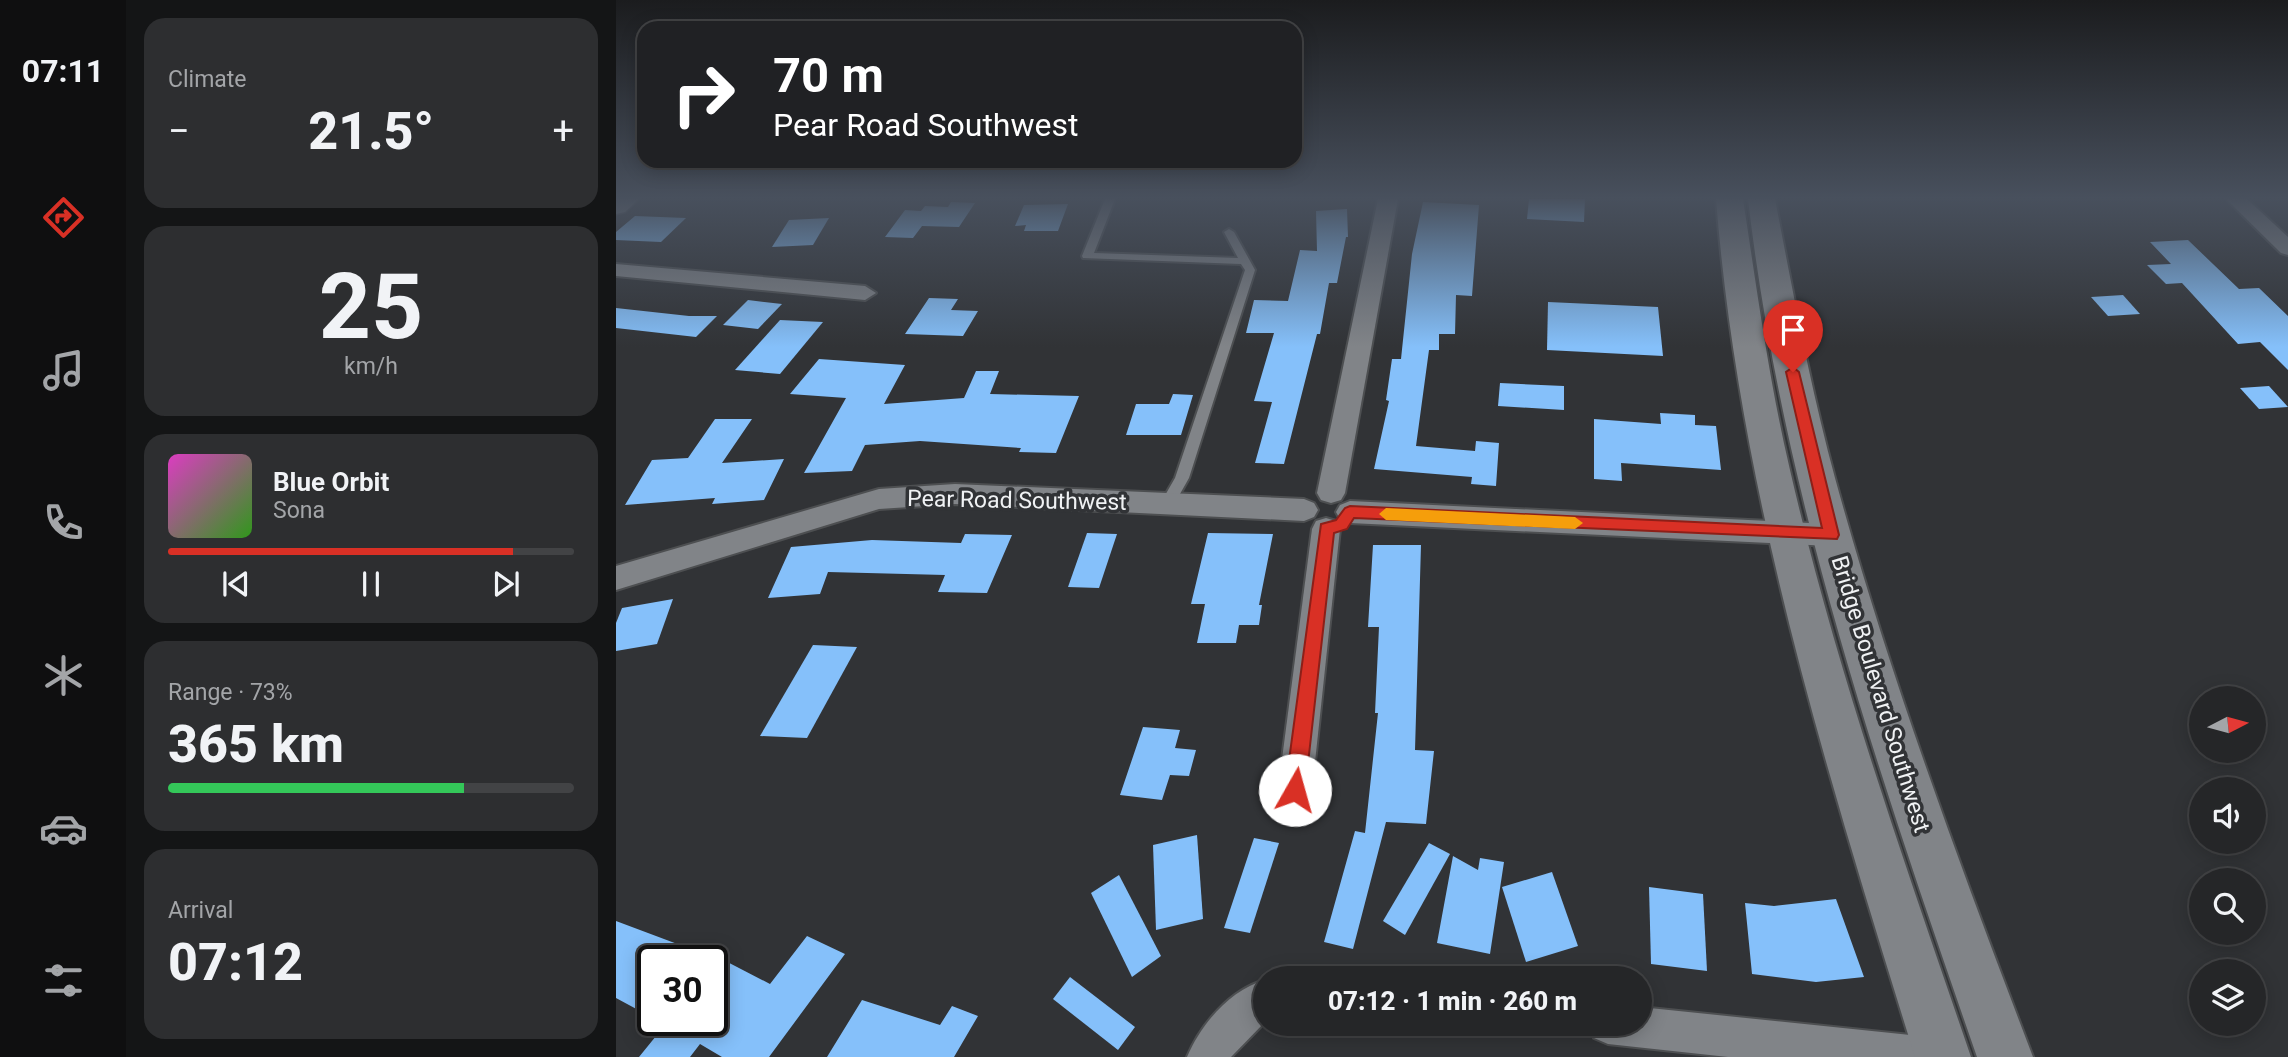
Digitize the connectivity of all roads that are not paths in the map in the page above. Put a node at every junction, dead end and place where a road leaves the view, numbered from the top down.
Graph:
1 (1090, 248) edge
2 (1239, 248) edge
3 (1379, 248) edge
4 (1737, 248) edge
5 (1770, 248) edge
6 (1246, 261) junction
7 (616, 270) edge
8 (865, 293) dead end
9 (1167, 504) junction
10 (1328, 511) junction
11 (1786, 533) junction
12 (1831, 535) junction
13 (616, 578) edge
14 (1295, 790) dead end
15 (1253, 1006) edge
16 (1652, 1029) edge
17 (1208, 1057) edge
18 (1920, 1057) edge
19 (1944, 1057) edge
20 (2005, 1057) edge

1 - 6 lane
2 - 6 lane
3 - 10 street
4 - 11 main road, Bridge Boulevard Southwest
5 - 12 main road, Bridge Boulevard Southwest
6 - 9 lane
7 - 8 street
9 - 10 street, Pear Road Southwest
9 - 13 street, Pear Road Southwest
10 - 11 street, Pear Road Southwest
10 - 14 street
11 - 12 street, Pear Road Southwest
11 - 19 main road, Bridge Boulevard Southwest
12 - 20 main road, Bridge Boulevard Southwest
15 - 17 street
16 - 18 street

